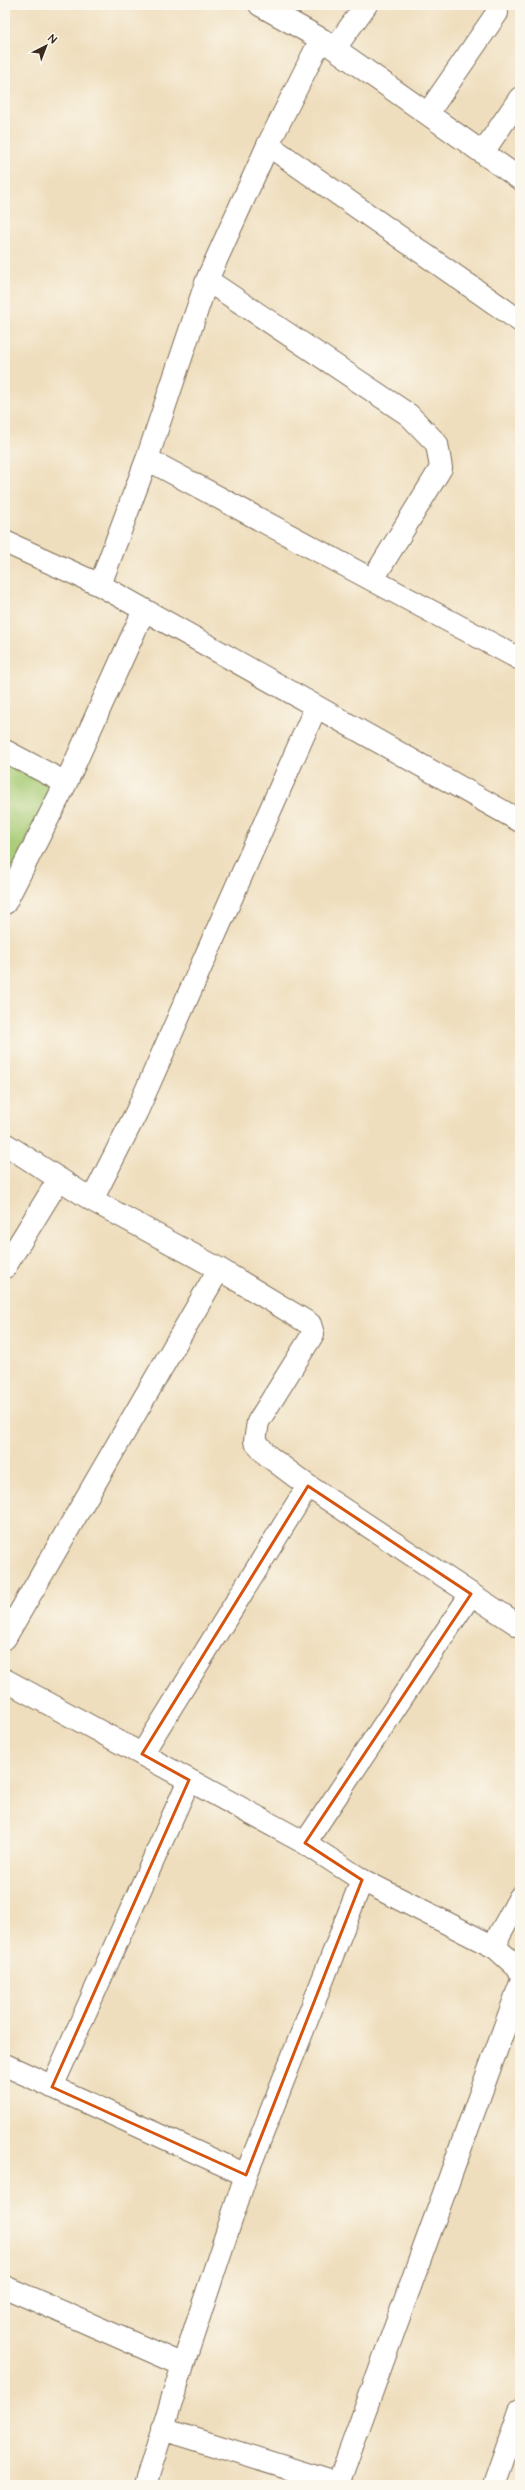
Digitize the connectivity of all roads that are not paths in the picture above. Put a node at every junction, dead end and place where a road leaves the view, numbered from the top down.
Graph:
1 (260, 5) edge
2 (366, 5) edge
3 (497, 13) dead end
4 (328, 44) junction
5 (520, 98) edge
6 (428, 113) junction
7 (268, 145) junction
8 (483, 152) junction
9 (520, 178) edge
10 (206, 280) junction
11 (520, 321) edge
12 (147, 459) junction
13 (5, 542) edge
14 (373, 579) junction
15 (100, 585) junction
16 (144, 610) junction
17 (520, 659) edge
18 (316, 707) junction
19 (5, 751) edge
20 (66, 783) junction
21 (520, 821) edge
22 (5, 902) edge
23 (5, 1144) edge
24 (59, 1179) junction
25 (92, 1200) junction
26 (5, 1267) edge
27 (219, 1269) junction
28 (308, 1486) junction
29 (471, 1594) junction
30 (520, 1626) edge
31 (5, 1638) edge
32 (5, 1680) edge
33 (142, 1754) junction
34 (189, 1780) junction
35 (304, 1843) junction
36 (362, 1880) junction
37 (520, 1897) edge
38 (496, 1948) junction
39 (520, 1973) edge
40 (520, 1985) edge
41 (5, 2065) edge
42 (52, 2087) junction
43 (246, 2175) junction
44 (5, 2287) edge
45 (183, 2365) junction
46 (520, 2411) edge
47 (162, 2429) junction
48 (340, 2484) edge
49 (145, 2485) edge
50 (494, 2485) edge

1 - 4 street
2 - 4 street
3 - 6 street
4 - 6 street
4 - 7 street
5 - 8 street
6 - 8 street
7 - 10 street
7 - 11 street
8 - 9 street
10 - 12 street
10 - 14 street
12 - 14 street
12 - 15 street
13 - 15 street
14 - 17 street
15 - 16 street
16 - 18 street
16 - 20 street
18 - 21 street
18 - 25 street
19 - 20 street
20 - 22 street
23 - 24 street
24 - 25 street
24 - 26 street
25 - 27 street
27 - 28 street
27 - 31 street
28 - 29 street
28 - 33 street
29 - 30 street
29 - 35 street
32 - 33 street
33 - 34 street
34 - 35 street
34 - 42 street
35 - 36 street
36 - 38 street
36 - 43 street
37 - 38 street
38 - 39 street
40 - 48 street
41 - 42 street
42 - 43 street
43 - 45 street
44 - 45 street
45 - 47 street
46 - 50 street
47 - 48 street
47 - 49 street

